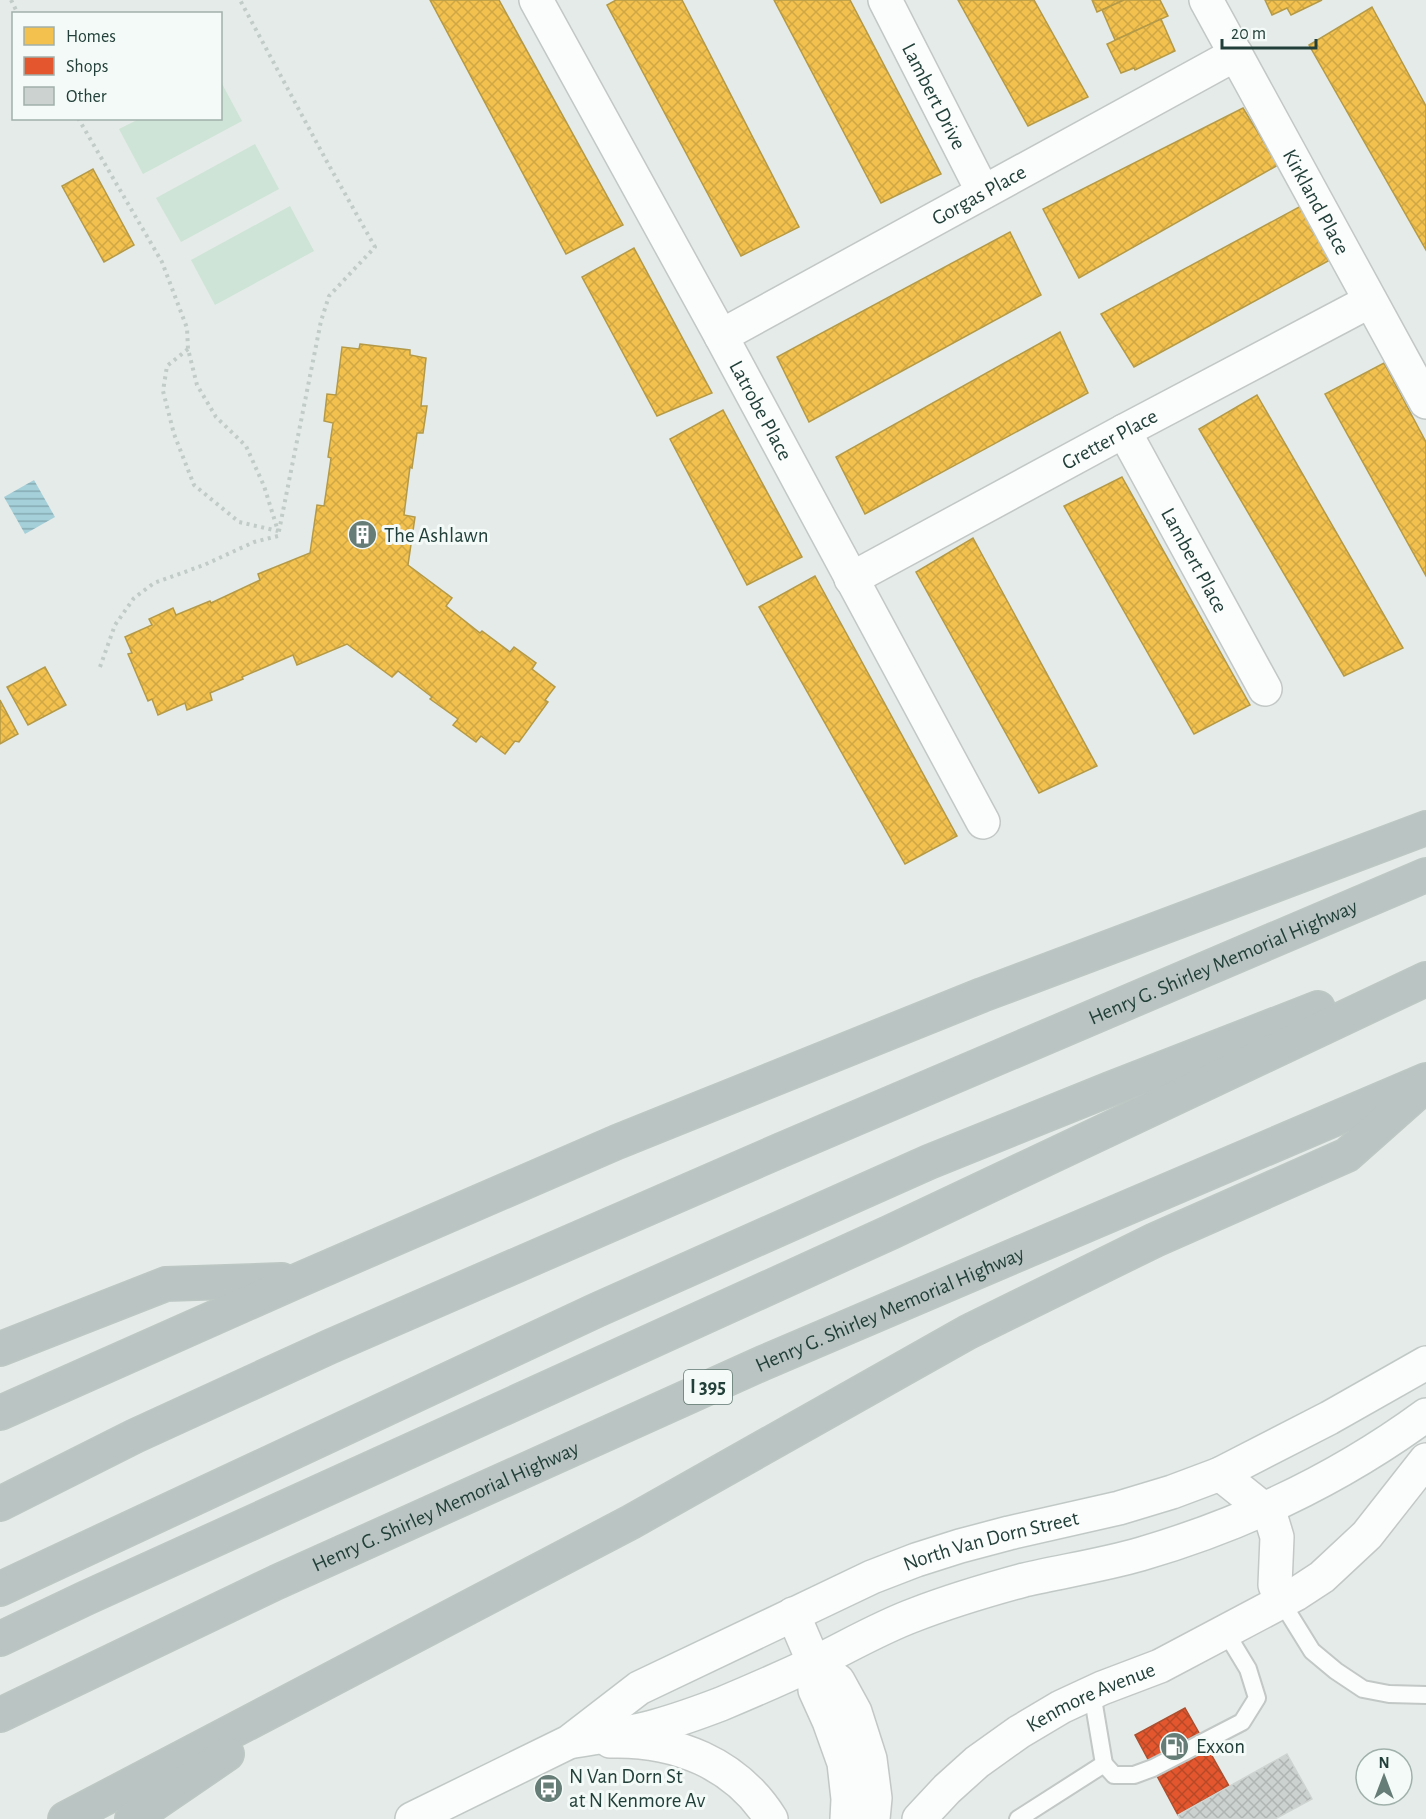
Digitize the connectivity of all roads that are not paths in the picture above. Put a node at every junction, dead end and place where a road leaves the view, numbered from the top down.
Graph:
1 (536, 0) edge
2 (885, 0) edge
3 (1206, 0) edge
4 (1236, 54) junction
5 (983, 192) junction
6 (1370, 301) junction
7 (721, 336) junction
8 (1426, 402) edge
9 (1124, 430) junction
10 (851, 579) junction
11 (1265, 689) dead end
12 (982, 822) dead end
13 (1426, 828) edge
14 (1426, 875) edge
15 (1426, 967) edge
16 (1426, 979) edge
17 (1426, 1080) edge
18 (1426, 1085) edge
19 (299, 1280) junction
20 (0, 1349) edge
21 (1426, 1364) edge
22 (0, 1388) edge
23 (0, 1413) edge
24 (1426, 1415) edge
25 (1426, 1460) edge
26 (1220, 1474) junction
27 (0, 1504) edge
28 (1265, 1509) junction
29 (0, 1589) edge
30 (1281, 1601) junction
31 (792, 1614) junction
32 (1225, 1631) junction
33 (0, 1639) edge
34 (814, 1663) junction
35 (357, 1664) junction
36 (1092, 1693) junction
37 (1426, 1695) edge
38 (0, 1715) edge
39 (569, 1742) junction
40 (1104, 1764) junction
41 (65, 1819) edge
42 (132, 1819) edge
43 (411, 1819) edge
44 (771, 1819) edge
45 (847, 1819) edge
46 (873, 1819) edge
47 (919, 1819) edge
48 (1018, 1819) edge

1 - 7 street, Latrobe Place
2 - 5 street, Lambert Drive
3 - 4 street, Kirkland Place
4 - 5 street, Gorgas Place
4 - 6 street, Kirkland Place
5 - 7 street, Gorgas Place
6 - 8 street, Kirkland Place
6 - 9 street, Gretter Place
7 - 10 street, Latrobe Place
9 - 10 street, Gretter Place
9 - 11 street, Lambert Place
10 - 12 street, Latrobe Place
13 - 19 highway
14 - 27 highway, Henry G. Shirley Memorial Highway
15 - 29 highway
16 - 33 highway
17 - 38 highway, Henry G. Shirley Memorial Highway / I 395
18 - 35 highway
19 - 20 highway
19 - 22 highway
19 - 23 highway
21 - 26 street, North Van Dorn Street
24 - 28 street, North Van Dorn Street
25 - 30 street, Kenmore Avenue
26 - 28 street
26 - 31 street, North Van Dorn Street
28 - 30 street
28 - 34 street, North Van Dorn Street
30 - 32 street, Kenmore Avenue
30 - 37 lane
31 - 34 street
31 - 39 street, North Van Dorn Street
32 - 36 street, Kenmore Avenue
32 - 40 lane
34 - 39 street, North Van Dorn Street
34 - 45 street
34 - 46 street
35 - 41 highway
35 - 42 highway
36 - 40 lane
36 - 47 street, Kenmore Avenue
39 - 43 street, North Van Dorn Street
39 - 44 street
40 - 48 lane

